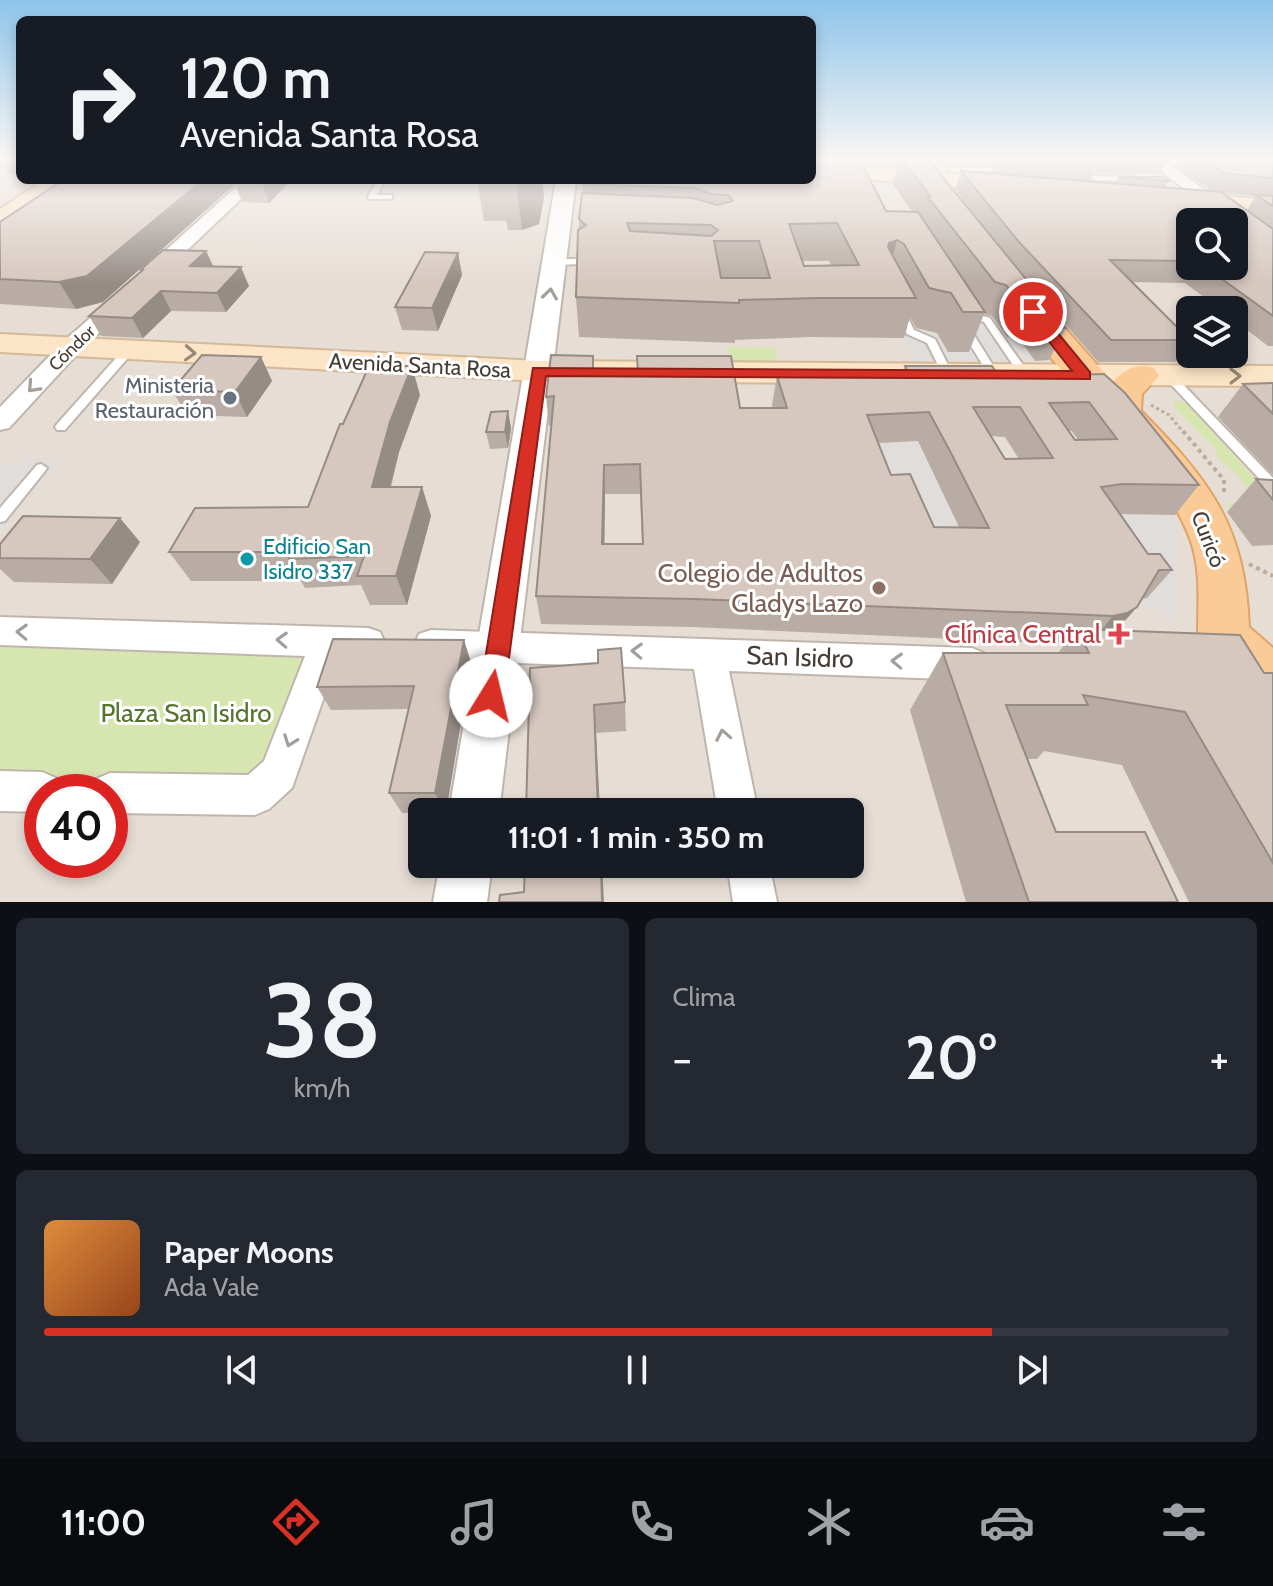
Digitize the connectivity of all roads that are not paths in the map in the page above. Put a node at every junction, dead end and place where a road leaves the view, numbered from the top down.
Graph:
1 (29, 200) edge
2 (231, 200) edge
3 (566, 200) edge
4 (948, 200) edge
5 (1207, 200) edge
6 (1211, 201) junction
7 (1273, 207) edge
8 (953, 211) edge
9 (0, 219) edge
10 (1273, 247) edge
11 (554, 262) junction
12 (581, 262) edge
13 (1008, 282) edge
14 (897, 308) edge
15 (0, 343) edge
16 (71, 347) junction
17 (129, 350) junction
18 (539, 371) junction
19 (948, 375) junction
20 (1010, 375) junction
21 (1085, 376) junction
22 (1273, 376) edge
23 (1144, 388) junction
24 (0, 422) edge
25 (61, 427) dead end
26 (41, 468) dead end
27 (1273, 486) edge
28 (0, 517) edge
29 (0, 631) edge
30 (327, 642) junction
31 (500, 647) junction
32 (708, 653) junction
33 (1002, 665) edge
34 (1239, 667) edge
35 (1273, 782) edge
36 (0, 791) edge
37 (24, 792) edge
38 (128, 793) edge
39 (476, 798) edge
40 (735, 798) edge
41 (464, 878) edge
42 (751, 878) edge
43 (460, 902) edge
44 (755, 902) edge

1 - 9 main road
2 - 16 street, Cóndor
3 - 11 street
4 - 8 main road
5 - 6 main road
6 - 7 main road
6 - 10 street
11 - 12 lane
18 -> 11 street
13 - 21 main road, Curicó
14 - 19 lane
15 - 16 main road, Avenida Santa Rosa
16 - 17 main road, Avenida Santa Rosa
16 -> 24 street, Cóndor
17 -> 18 main road, Avenida Santa Rosa
17 - 25 lane
18 - 19 main road, Avenida Santa Rosa
18 - 31 street
19 - 20 main road, Avenida Santa Rosa
20 - 20 lane
20 - 21 main road, Avenida Santa Rosa
21 - 23 main road, Curicó
23 -> 22 main road
23 - 27 lane
23 - 34 main road, Curicó
26 - 28 lane
30 -> 29 street, San Isidro
30 - 31 street, San Isidro
30 -> 38 street
32 -> 31 street, San Isidro
31 - 39 street
33 -> 32 street, San Isidro
40 -> 32 street
34 - 35 main road, Curicó
36 - 37 street
41 - 43 street
42 - 44 street

